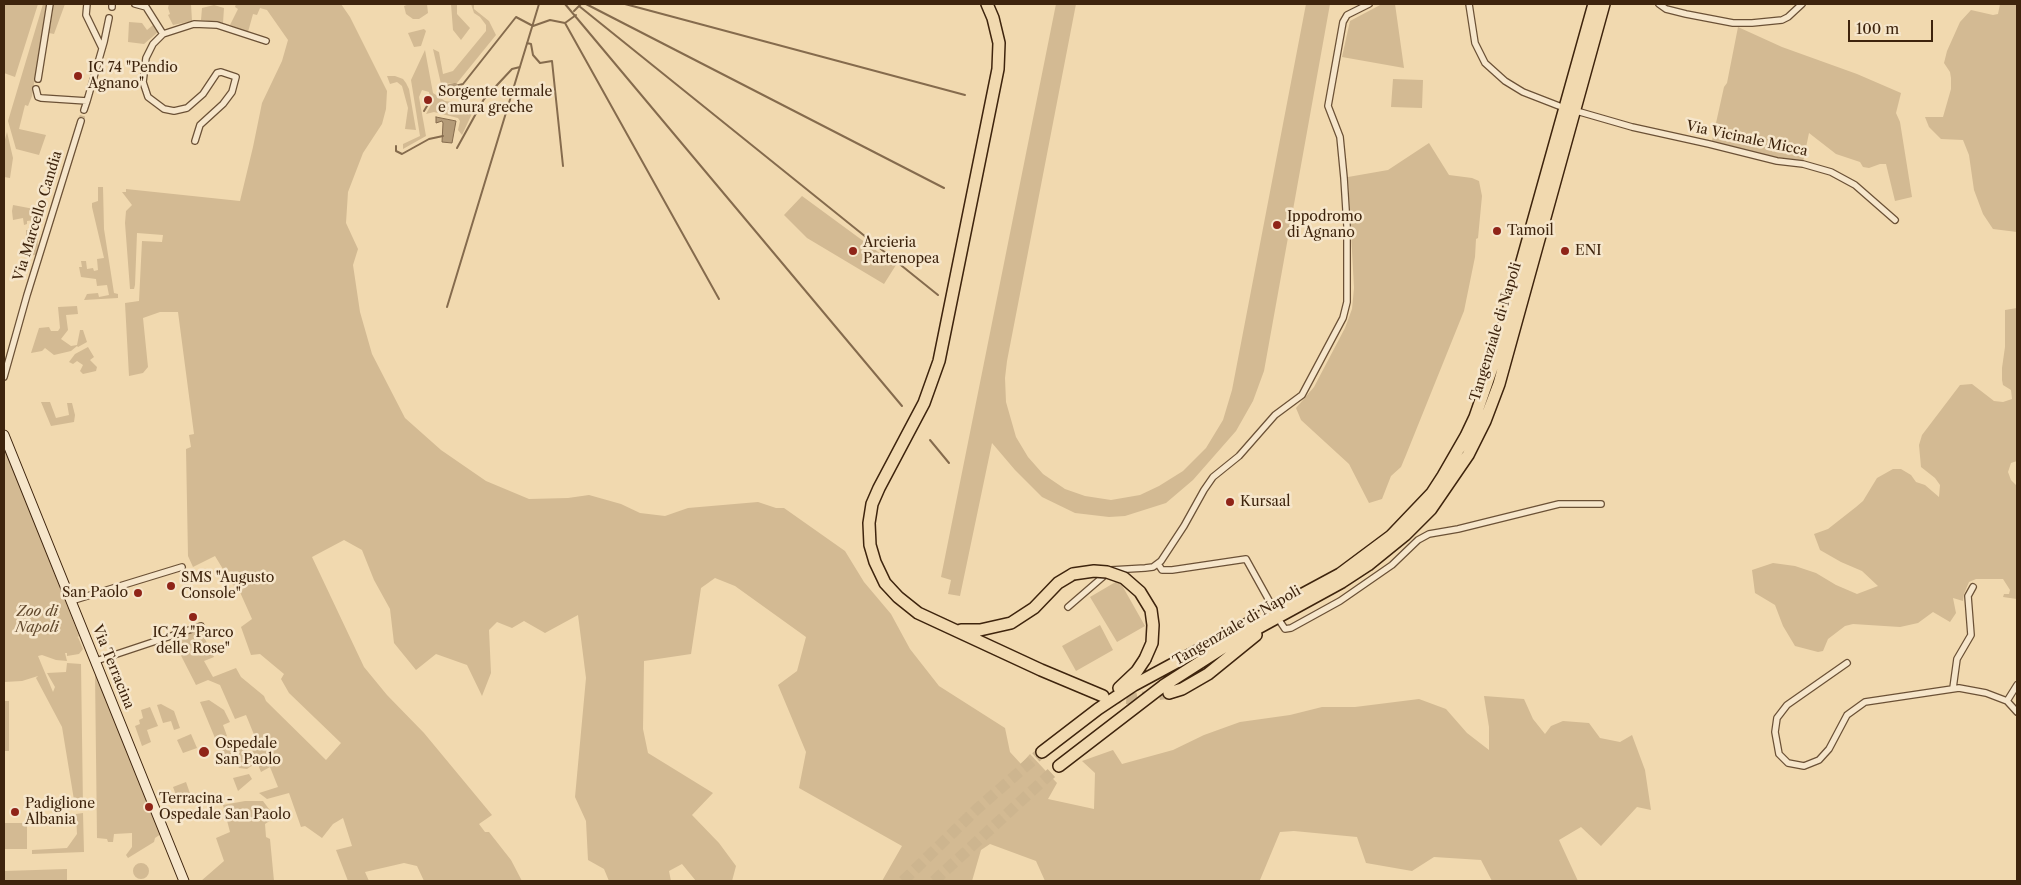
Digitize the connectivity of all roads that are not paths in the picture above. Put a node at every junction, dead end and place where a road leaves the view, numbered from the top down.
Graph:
1 (50, 4) edge
2 (87, 4) edge
3 (135, 4) edge
4 (987, 4) edge
5 (1369, 4) edge
6 (1469, 4) edge
7 (1594, 4) edge
8 (1604, 4) edge
9 (1659, 4) edge
10 (1802, 4) edge
11 (109, 18) dead end
12 (163, 34) junction
13 (266, 41) dead end
14 (102, 48) junction
15 (38, 80) dead end
16 (36, 89) dead end
17 (87, 101) junction
18 (1559, 106) dead end
19 (84, 110) tunnel mouth
20 (1580, 112) dead end
21 (81, 121) tunnel mouth
22 (194, 141) dead end
23 (1894, 220) dead end
24 (4, 377) edge
25 (4, 435) edge
26 (1600, 504) dead end
27 (1158, 564) junction
28 (182, 568) dead end
29 (1111, 570) dead end
30 (1105, 575) dead end
31 (1974, 587) dead end
32 (71, 601) junction
33 (1271, 604) dead end
34 (1068, 607) dead end
35 (1277, 622) junction
36 (202, 626) dead end
37 (956, 630) junction
38 (96, 661) junction
39 (1847, 663) dead end
40 (2017, 685) edge
41 (1953, 688) junction
42 (1169, 693) tunnel mouth
43 (1103, 696) tunnel mouth
44 (2007, 701) junction
45 (1098, 708) junction
46 (2017, 712) edge
47 (1042, 752) tunnel mouth
48 (1059, 766) tunnel mouth
49 (184, 881) edge

1 - 15 street
2 - 14 street
3 - 12 street
4 - 37 highway
5 - 27 street
6 - 18 street
7 - 45 highway, Tangenziale di Napoli
8 - 35 highway, Tangenziale di Napoli
9 - 10 street
11 - 14 street
12 - 13 street
12 - 22 street
14 - 17 street
16 - 17 street
17 - 19 street
20 - 23 street, Via Vicinale Micca
21 - 24 street, Via Marcello Candia
25 - 32 main road, Via Terracina
26 - 35 street
27 - 29 street
27 - 33 street
28 - 32 street
30 - 34 street
31 - 41 street
32 - 38 main road, Via Terracina
35 - 42 highway
35 - 48 highway, Tangenziale di Napoli
36 - 38 street
37 - 43 highway
37 - 45 highway, bridge
38 - 49 main road, Via Terracina
39 - 41 street
40 - 44 street
41 - 44 street
44 - 46 street
45 - 47 highway, Tangenziale di Napoli

